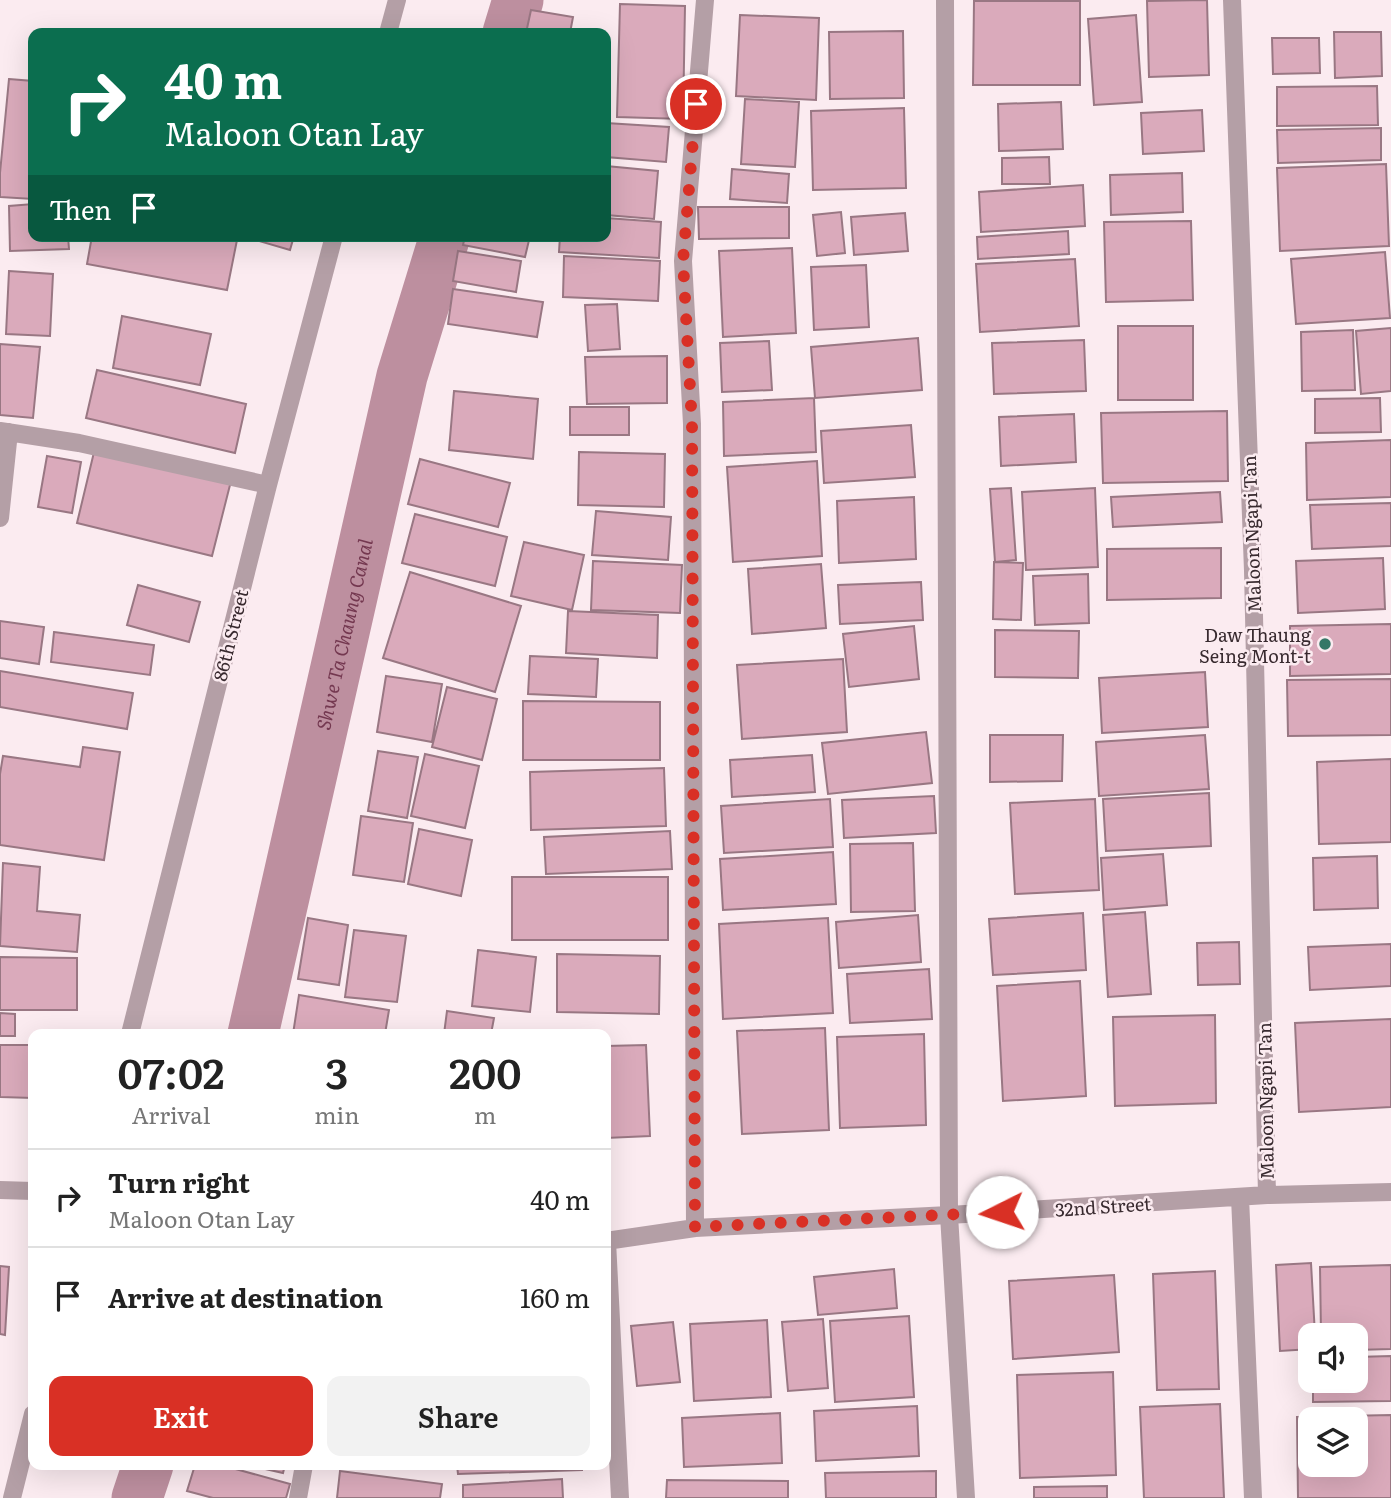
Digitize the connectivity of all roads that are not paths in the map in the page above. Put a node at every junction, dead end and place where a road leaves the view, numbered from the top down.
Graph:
1 (397, 0) edge
2 (705, 0) edge
3 (945, 0) edge
4 (1232, 0) edge
5 (389, 28) edge
6 (332, 242) edge
7 (5, 431) edge
8 (268, 485) junction
9 (0, 518) edge
10 (131, 1029) edge
11 (0, 1190) edge
12 (28, 1191) edge
13 (1391, 1192) edge
14 (1267, 1195) junction
15 (1240, 1197) junction
16 (949, 1215) junction
17 (695, 1227) junction
18 (611, 1240) edge
19 (611, 1333) edge
20 (28, 1434) edge
21 (303, 1470) edge
22 (12, 1498) edge
23 (298, 1498) edge
24 (620, 1498) edge
25 (966, 1498) edge
26 (1252, 1498) edge

1 - 5 street
2 - 17 street
3 - 16 street
4 - 14 street, Maloon Ngapi Tan
6 - 8 street, 86th Street
7 - 8 street
7 - 9 street
8 - 10 street, 86th Street
11 - 12 street
13 - 14 street, 32nd Street
14 - 15 street, 32nd Street
15 - 16 street, 32nd Street
15 - 26 street
16 - 17 street, 32nd Street
16 - 25 street
17 - 18 street, 32nd Street
19 - 24 street
20 - 22 street
21 - 23 street

